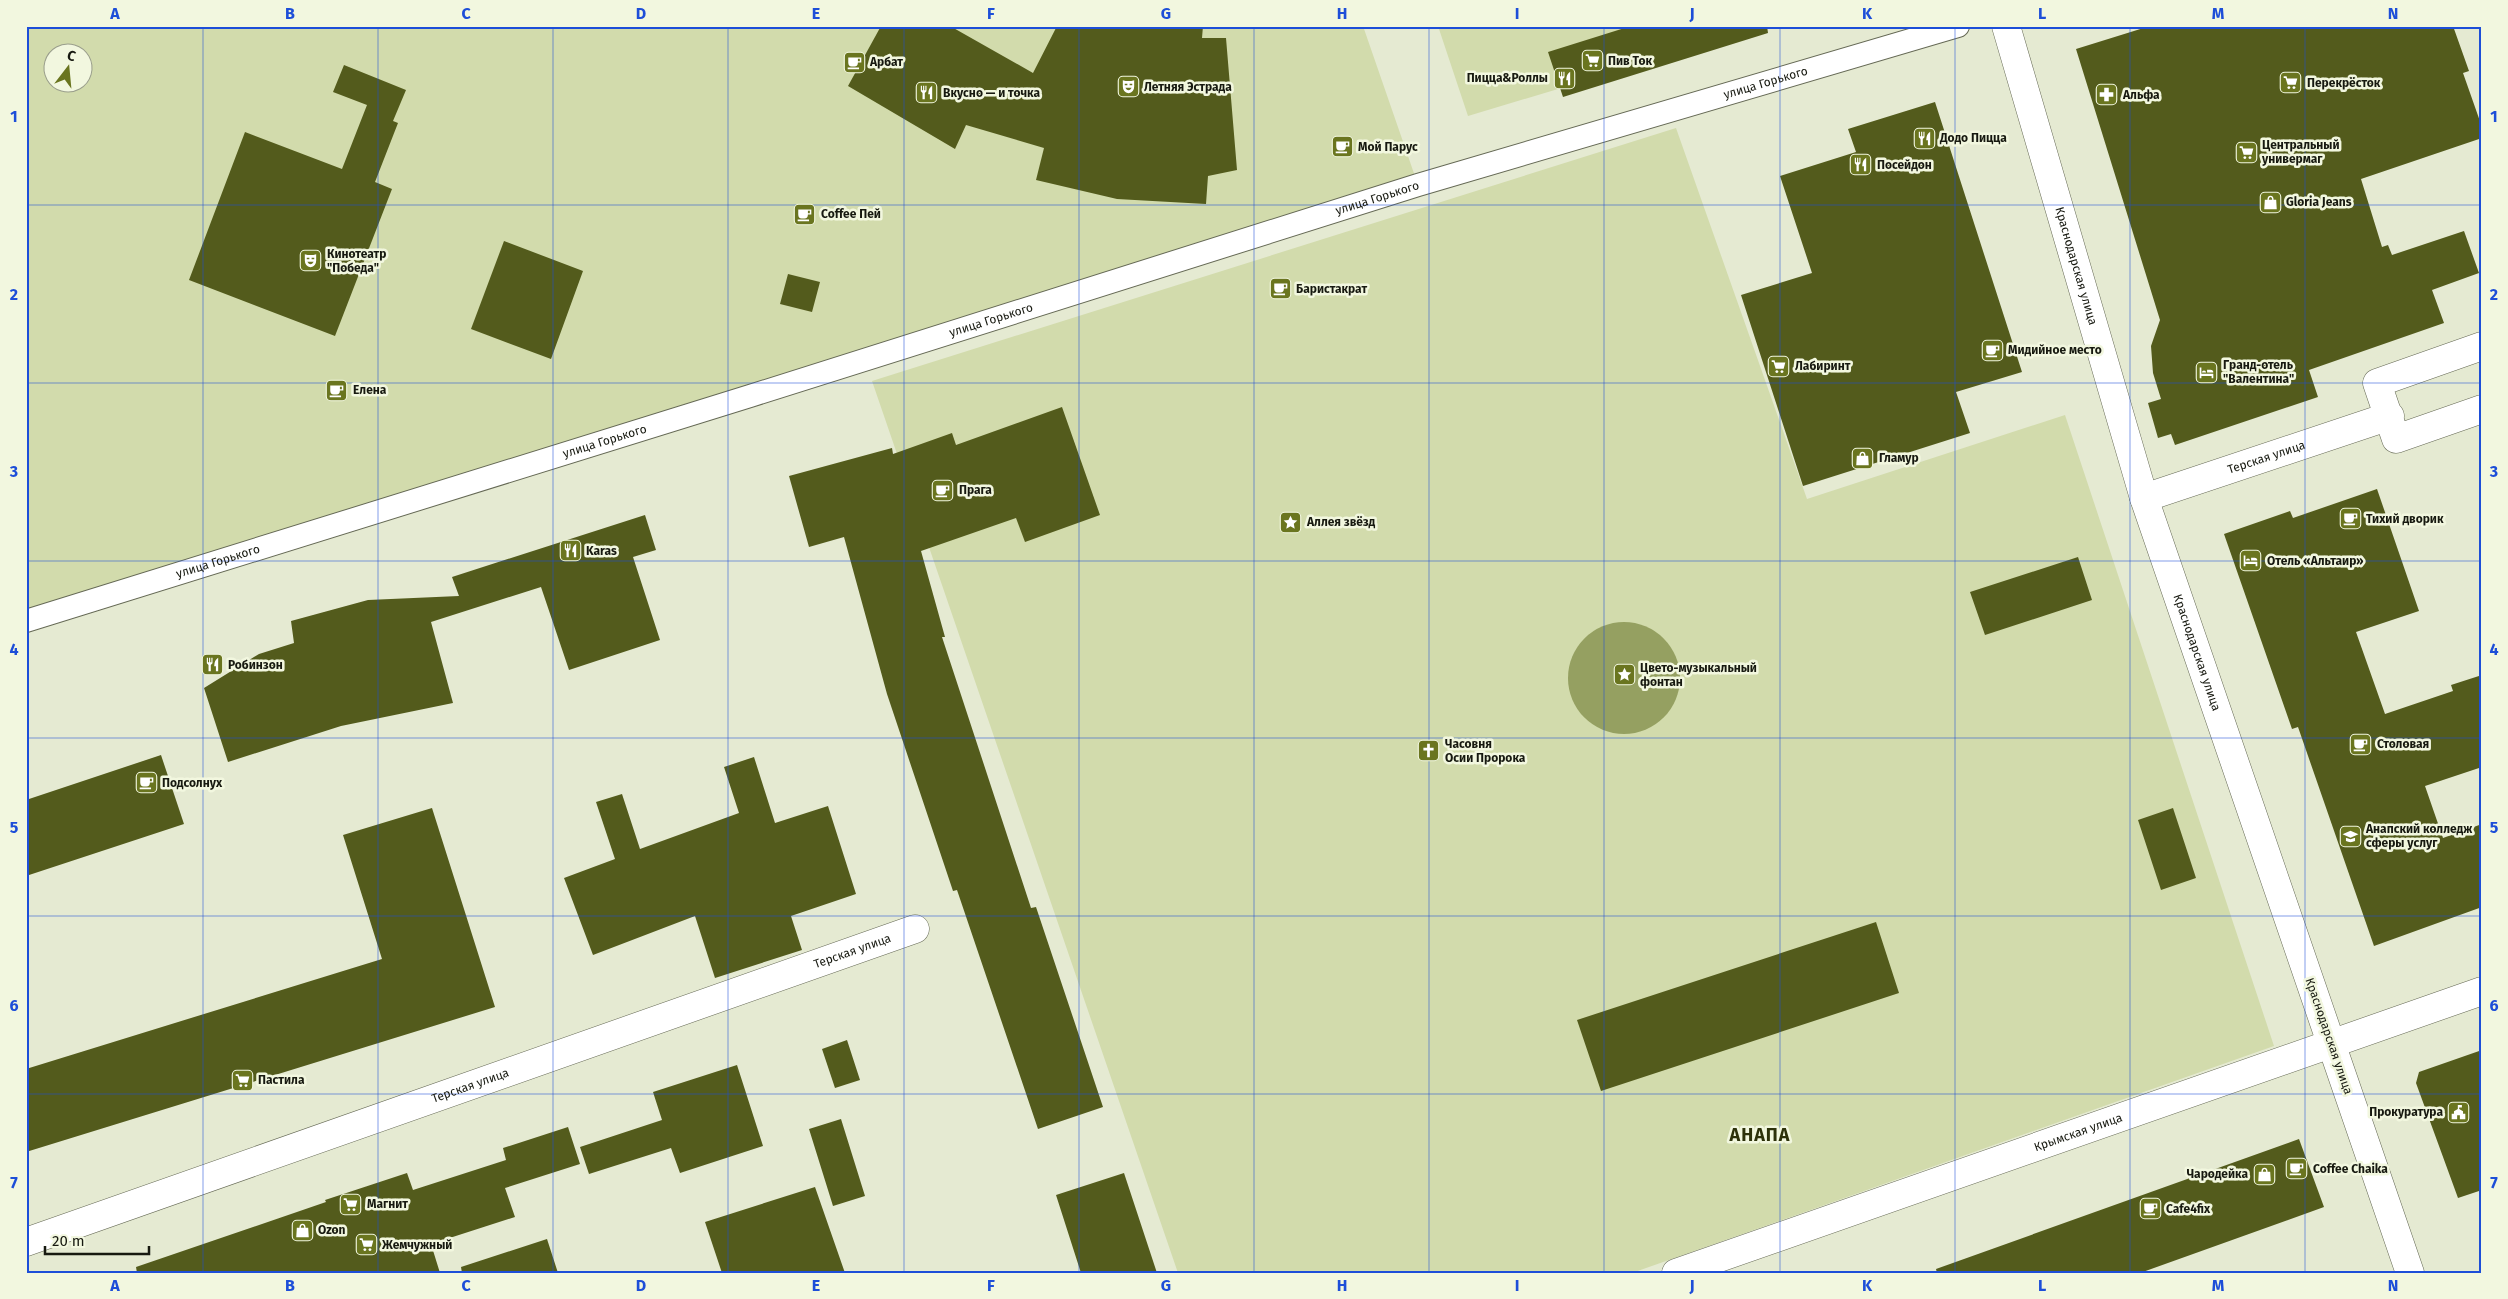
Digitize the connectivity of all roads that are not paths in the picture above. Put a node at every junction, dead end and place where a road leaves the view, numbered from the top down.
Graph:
1 (1958, 26) edge
2 (2006, 26) edge
3 (2482, 346) edge
4 (2482, 409) edge
5 (2390, 416) junction
6 (2144, 498) junction
7 (26, 621) edge
8 (915, 929) dead end
9 (2482, 991) edge
10 (2332, 1043) junction
11 (26, 1242) edge
12 (1676, 1273) edge
13 (2410, 1273) edge

1 - 7 street, улица Горького
2 - 6 street, Краснодарская улица
3 - 5 street
4 - 5 street
5 - 6 street, Терская улица
6 - 10 street, Краснодарская улица
8 - 11 street, Терская улица
9 - 10 street, Крымская улица
10 - 12 street, Крымская улица
10 - 13 street, Краснодарская улица

